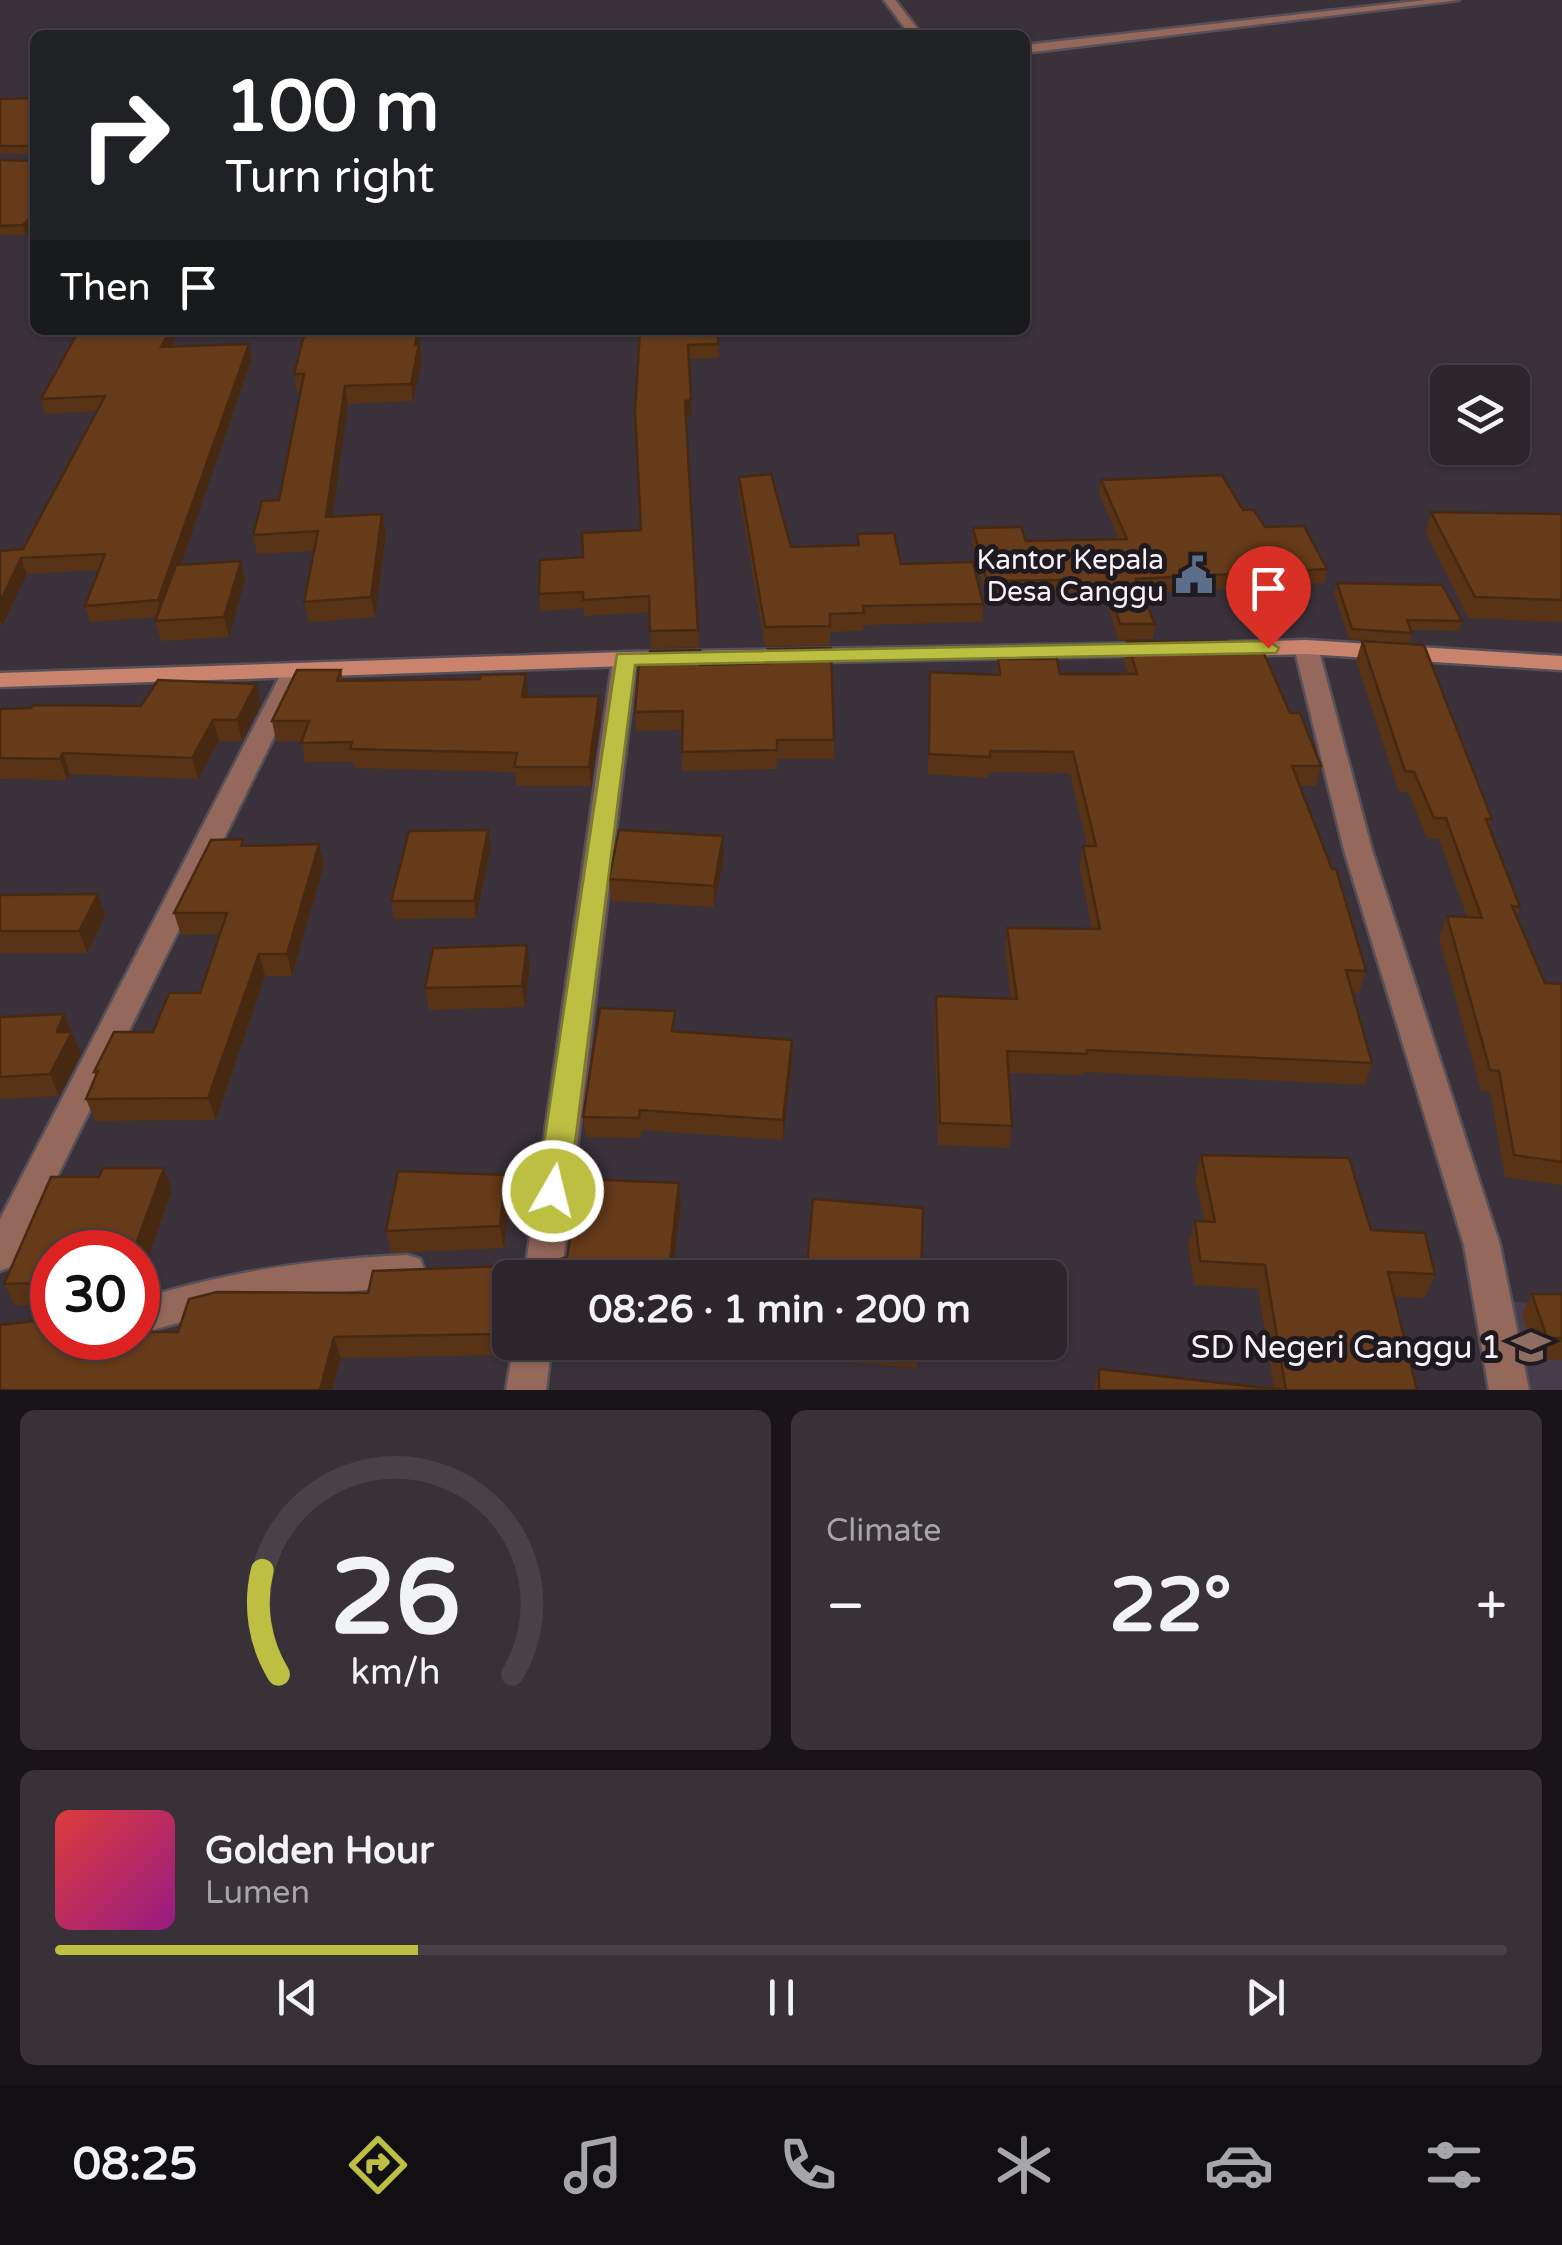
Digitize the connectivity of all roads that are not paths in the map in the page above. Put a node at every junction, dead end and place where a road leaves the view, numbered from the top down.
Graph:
1 (889, 0) edge
2 (1454, 0) edge
3 (912, 30) edge
4 (1030, 49) edge
5 (1306, 648) junction
6 (625, 659) junction
7 (1562, 662) edge
8 (296, 670) junction
9 (0, 680) edge
10 (0, 1255) edge
11 (532, 1260) edge
12 (433, 1270) edge
13 (160, 1310) edge
14 (530, 1360) edge
15 (526, 1390) edge
16 (1509, 1390) edge

1 - 3 street
2 - 4 street
5 - 6 street
5 - 7 street
5 - 16 street
6 - 8 street
6 - 11 street
8 - 9 street
8 - 10 street
12 - 13 street
14 - 15 street

